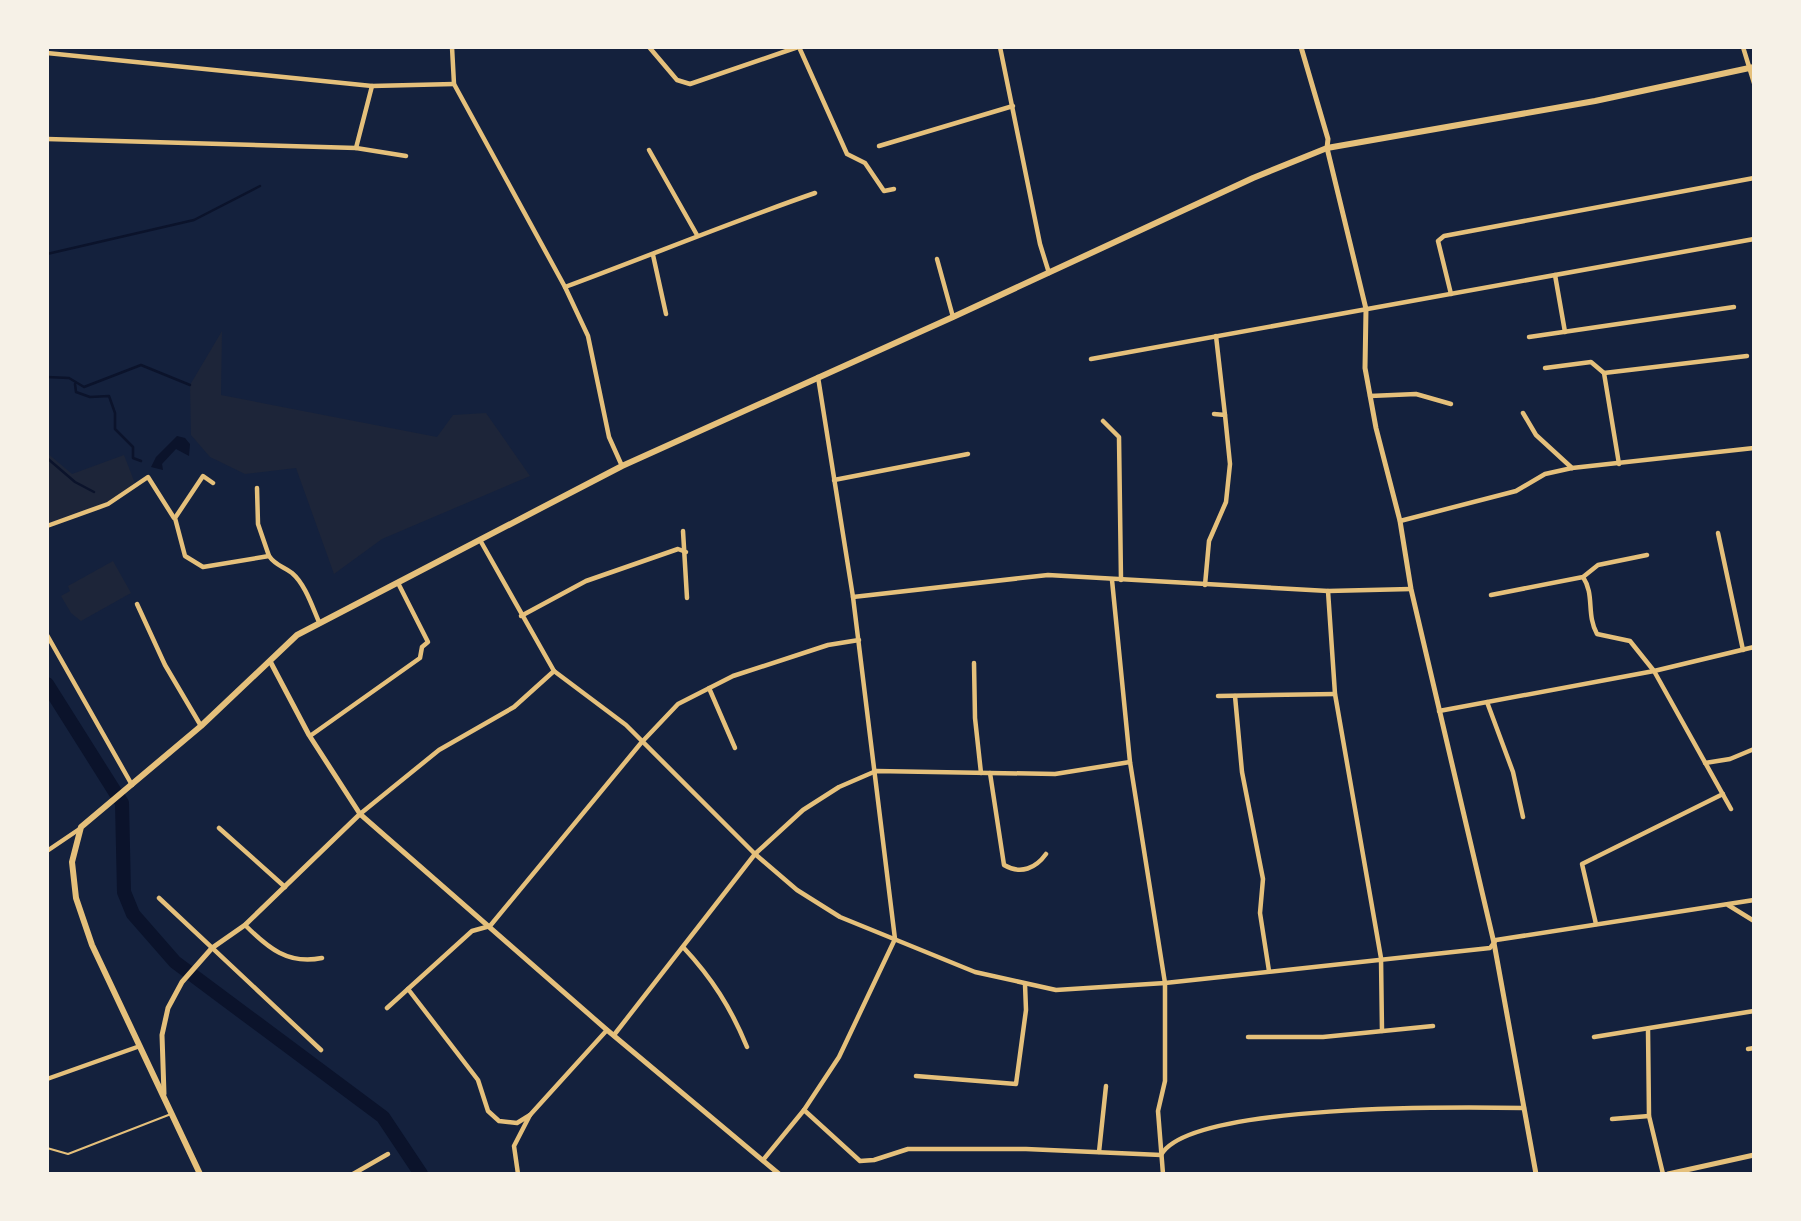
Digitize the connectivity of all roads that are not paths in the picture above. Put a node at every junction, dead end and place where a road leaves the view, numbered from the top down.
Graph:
1 (452, 47) edge
2 (649, 47) edge
3 (798, 47) edge
4 (1000, 47) edge
5 (1301, 47) edge
6 (1743, 47) edge
7 (47, 53) edge
8 (1752, 67) edge
9 (1754, 83) edge
10 (454, 84) junction
11 (372, 86) junction
12 (1013, 106) junction
13 (47, 139) edge
14 (879, 146) dead end
15 (356, 148) junction
16 (1327, 148) junction
17 (649, 150) dead end
18 (406, 156) dead end
19 (1754, 178) edge
20 (894, 189) dead end
21 (815, 193) dead end
22 (697, 235) junction
23 (1754, 239) edge
24 (653, 255) junction
25 (937, 259) dead end
26 (1049, 273) junction
27 (1555, 275) junction
28 (565, 287) junction
29 (1451, 294) junction
30 (1734, 307) dead end
31 (1366, 309) junction
32 (666, 314) dead end
33 (953, 317) junction
34 (1565, 331) junction
35 (1216, 336) junction
36 (1529, 338) dead end
37 (1747, 356) dead end
38 (1091, 359) dead end
39 (1545, 368) dead end
40 (1604, 373) junction
41 (818, 376) junction
42 (1370, 396) junction
43 (1451, 404) dead end
44 (1523, 413) dead end
45 (1214, 414) dead end
46 (1225, 415) junction
47 (1103, 421) dead end
48 (1754, 447) edge
49 (968, 454) dead end
50 (1619, 464) junction
51 (622, 466) junction
52 (1572, 468) junction
53 (834, 480) junction
54 (213, 483) dead end
55 (257, 488) dead end
56 (175, 518) junction
57 (1400, 521) junction
58 (47, 526) edge
59 (684, 531) dead end
60 (1718, 533) dead end
61 (481, 540) junction
62 (686, 552) junction
63 (1647, 555) dead end
64 (270, 556) junction
65 (1583, 577) junction
66 (1112, 580) junction
67 (1121, 580) junction
68 (398, 583) junction
69 (1205, 584) junction
70 (1411, 589) junction
71 (1328, 591) junction
72 (1491, 595) dead end
73 (853, 597) junction
74 (687, 598) dead end
75 (138, 604) dead end
76 (521, 616) junction
77 (319, 622) junction
78 (47, 635) edge
79 (859, 640) junction
80 (1754, 647) edge
81 (1743, 650) junction
82 (271, 663) junction
83 (974, 663) dead end
84 (554, 671) junction
85 (1654, 671) junction
86 (709, 688) junction
87 (1335, 694) junction
88 (1219, 696) dead end
89 (1235, 696) junction
90 (1487, 702) junction
91 (1439, 711) junction
92 (201, 726) junction
93 (310, 736) junction
94 (641, 743) junction
95 (735, 748) dead end
96 (1754, 749) edge
97 (1130, 762) junction
98 (1705, 763) junction
99 (876, 771) junction
100 (981, 773) junction
101 (989, 773) junction
102 (129, 788) junction
103 (1723, 794) junction
104 (1731, 809) dead end
105 (360, 814) junction
106 (1522, 817) dead end
107 (81, 827) junction
108 (219, 828) dead end
109 (47, 851) edge
110 (1046, 853) dead end
111 (755, 854) junction
112 (285, 887) junction
113 (159, 898) dead end
114 (1754, 900) edge
115 (1727, 904) junction
116 (1754, 921) edge
117 (1596, 924) junction
118 (245, 925) junction
119 (490, 926) junction
120 (895, 939) junction
121 (1494, 943) junction
122 (683, 947) junction
123 (212, 948) junction
124 (322, 958) dead end
125 (1381, 958) junction
126 (1269, 971) junction
127 (1165, 982) junction
128 (1025, 984) junction
129 (408, 989) junction
130 (387, 1008) dead end
131 (1754, 1011) edge
132 (1433, 1026) dead end
133 (1648, 1028) junction
134 (607, 1030) junction
135 (1382, 1031) junction
136 (614, 1035) junction
137 (1248, 1037) dead end
138 (1594, 1037) dead end
139 (140, 1046) junction
140 (747, 1047) dead end
141 (321, 1050) dead end
142 (916, 1076) dead end
143 (47, 1079) edge
144 (1107, 1086) dead end
145 (165, 1101) junction
146 (1524, 1108) junction
147 (804, 1110) junction
148 (171, 1114) junction
149 (530, 1115) junction
150 (1649, 1116) junction
151 (1612, 1119) dead end
152 (47, 1148) edge
153 (1099, 1152) junction
154 (388, 1154) dead end
155 (1754, 1154) edge
156 (1161, 1155) junction
157 (763, 1160) junction
158 (357, 1173) edge
159 (200, 1174) edge
160 (518, 1174) edge
161 (779, 1174) edge
162 (1163, 1174) edge
163 (1536, 1174) edge
164 (1662, 1174) edge
165 (1668, 1174) edge

1 - 10 street
2 - 3 street
3 - 20 street
4 - 12 street
5 - 16 street
6 - 8 street
7 - 11 street
8 - 9 street
8 - 16 main road
10 - 11 street
10 - 28 street
11 - 15 street
12 - 14 street
12 - 26 street
13 - 15 street
15 - 18 street
16 - 26 main road
16 - 31 street
17 - 22 street
19 - 29 street
21 - 22 street
22 - 24 street
23 - 27 street
24 - 28 street
24 - 32 street
25 - 33 street
26 - 33 main road
27 - 29 street
27 - 34 street
28 - 51 street
29 - 31 street
30 - 34 street
31 - 35 street
31 - 42 street
33 - 41 main road
34 - 36 street
35 - 38 street
35 - 46 street
37 - 40 street
39 - 40 street
40 - 50 street
41 - 51 main road
41 - 53 street
42 - 43 street
42 - 57 street
44 - 52 street
45 - 46 street
46 - 69 street
47 - 67 street
48 - 50 street
49 - 53 street
50 - 52 street
51 - 61 main road
52 - 57 street
53 - 73 street
54 - 56 street
55 - 64 street
56 - 58 street
56 - 64 street
57 - 70 street
59 - 62 street
60 - 81 street
61 - 68 main road
61 - 76 street
62 - 74 street
62 - 76 street
63 - 65 street
64 - 77 street
65 - 72 street
65 - 85 street
66 - 67 street
66 - 73 street
66 - 97 street
67 - 69 street
68 - 77 main road
68 - 93 street
69 - 71 street
70 - 71 street
70 - 91 street
71 - 87 street
73 - 79 street
75 - 92 street
76 - 84 street
77 - 82 main road
78 - 102 street
79 - 86 street
79 - 99 street
80 - 81 street
81 - 85 street
82 - 92 main road
82 - 93 street
83 - 100 street
84 - 94 street
84 - 105 street
85 - 90 street
85 - 98 street
86 - 94 street
86 - 95 street
87 - 89 street
87 - 125 street
88 - 89 street
89 - 126 street
90 - 91 street
90 - 106 street
91 - 121 street
92 - 102 main road
93 - 105 street
94 - 111 street
94 - 119 street
96 - 98 street
97 - 101 street
97 - 127 street
98 - 103 street
99 - 100 street
99 - 111 street
99 - 120 street
100 - 101 street
101 - 110 street
102 - 107 main road
103 - 104 street
103 - 117 street
105 - 112 street
105 - 119 street
107 - 109 street
107 - 139 main road
108 - 112 street
111 - 120 street
111 - 122 street
112 - 118 street
113 - 123 street
114 - 115 street
115 - 116 street
115 - 117 street
117 - 121 street
118 - 123 street
118 - 124 street
119 - 129 street
119 - 134 street
120 - 128 street
120 - 147 street
121 - 125 street
121 - 146 street
122 - 136 street
122 - 140 street
123 - 141 street
123 - 145 street
125 - 126 street
125 - 135 street
126 - 127 street
127 - 128 street
127 - 156 street
128 - 142 street
129 - 130 street
129 - 149 street
131 - 133 street
132 - 135 street
133 - 138 street
133 - 150 street
134 - 136 street
134 - 149 street
135 - 137 street
136 - 157 street
139 - 143 street
139 - 145 main road
144 - 153 street
145 - 148 main road
146 - 156 street
146 - 163 street
147 - 153 street
147 - 157 street
148 - 152 lane
148 - 159 main road
149 - 160 street
150 - 151 street
150 - 164 street
153 - 156 street
154 - 158 street
155 - 165 street
156 - 162 street
157 - 161 street

